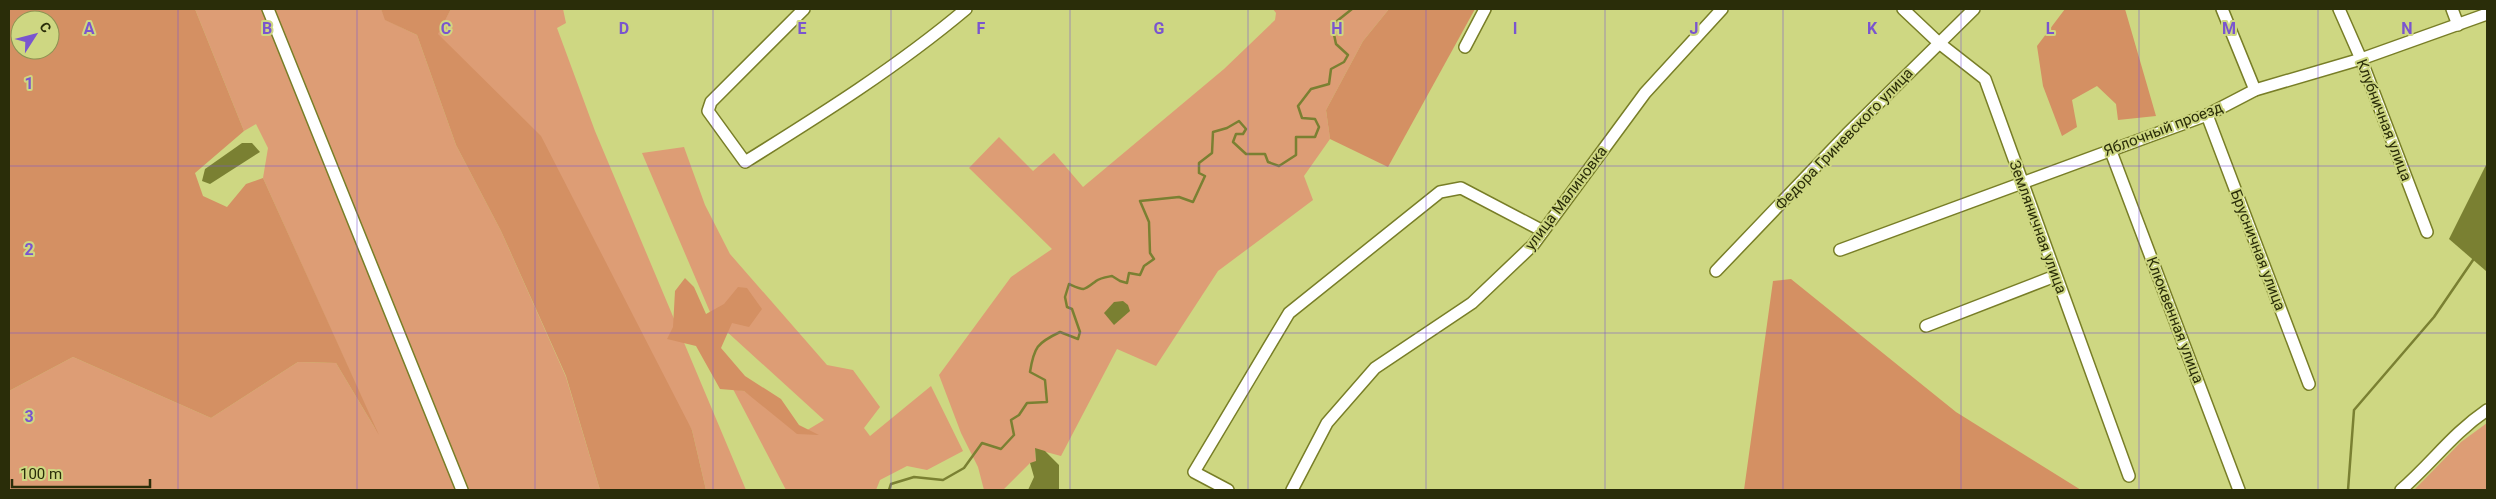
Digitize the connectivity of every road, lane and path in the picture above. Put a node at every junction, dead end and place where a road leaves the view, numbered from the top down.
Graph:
1 (268, 9) edge
2 (804, 9) edge
3 (966, 9) edge
4 (1486, 9) edge
5 (1722, 9) edge
6 (1903, 9) edge
7 (1974, 9) edge
8 (2222, 9) edge
9 (2339, 9) edge
10 (2452, 9) edge
11 (2487, 14) edge
12 (2458, 25) junction
13 (1939, 42) junction
14 (1465, 47) dead end
15 (2361, 59) junction
16 (2256, 90) junction
17 (2207, 115) junction
18 (2110, 149) junction
19 (2022, 183) junction
20 (1543, 230) junction
21 (2426, 232) dead end
22 (1840, 250) dead end
23 (1716, 271) dead end
24 (2055, 276) junction
25 (1926, 326) dead end
26 (2309, 384) dead end
27 (2487, 410) edge
28 (2129, 476) dead end
29 (1295, 486) edge
30 (462, 490) edge
31 (1228, 490) edge
32 (2239, 490) edge
33 (2401, 490) edge

1 - 30 street
2 - 3 street
4 - 14 street
5 - 20 street, улица Малиновка
6 - 13 street, Земляничная улица
7 - 13 street, Федора Гриневского улица
8 - 16 street
9 - 15 street, Клубничная улица
10 - 12 street
11 - 12 street, Яблочный проезд
12 - 15 street, Яблочный проезд
13 - 19 street, Земляничная улица
13 - 23 street, Федора Гриневского улица
15 - 16 street, Яблочный проезд
15 - 21 street, Клубничная улица
16 - 17 street, Яблочный проезд
17 - 18 street, Яблочный проезд
17 - 26 street, Брусничная улица
18 - 19 street, Яблочный проезд
18 - 32 street, Клюквенная улица
19 - 22 street, Яблочный проезд
19 - 24 street, Земляничная улица
20 - 29 street, улица Малиновка
20 - 31 street
24 - 25 street
24 - 28 street, Земляничная улица
27 - 33 street

